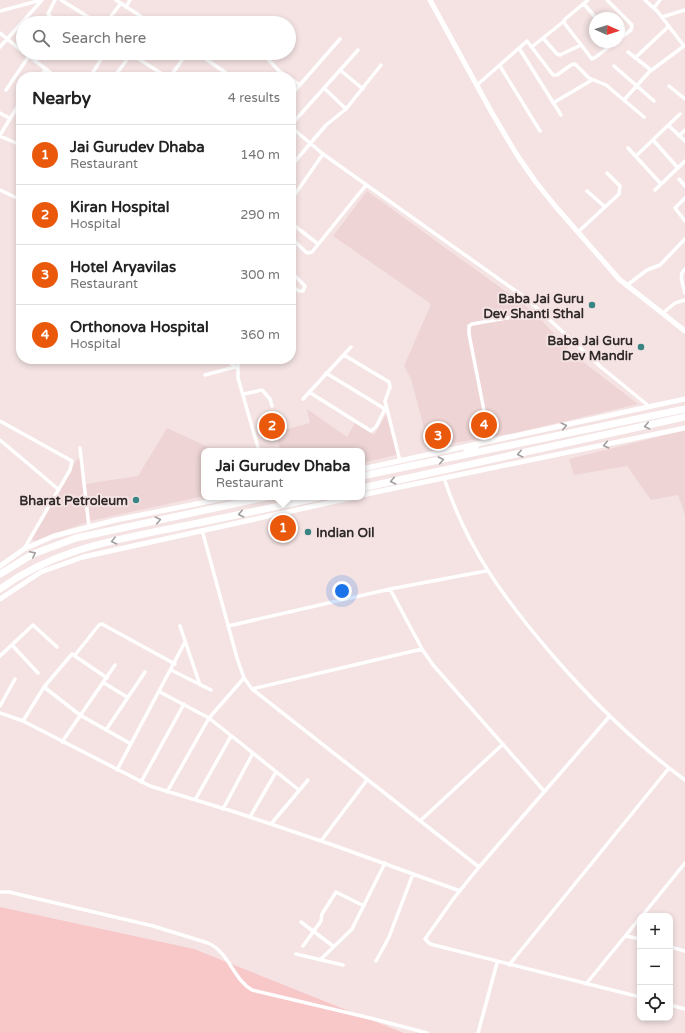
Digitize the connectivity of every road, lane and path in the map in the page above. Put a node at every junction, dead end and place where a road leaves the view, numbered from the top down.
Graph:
1 (42, 0) edge
2 (55, 0) edge
3 (60, 0) edge
4 (116, 0) edge
5 (130, 0) edge
6 (430, 0) edge
7 (588, 0) edge
8 (607, 0) edge
9 (645, 0) edge
10 (660, 0) edge
11 (121, 3) junction
12 (584, 4) junction
13 (126, 6) junction
14 (654, 8) junction
15 (685, 10) edge
16 (0, 11) edge
17 (591, 12) edge
18 (619, 12) edge
19 (27, 16) edge
20 (50, 16) edge
21 (86, 16) edge
22 (111, 16) edge
23 (140, 16) edge
24 (662, 17) junction
25 (625, 19) edge
26 (564, 22) junction
27 (669, 26) junction
28 (16, 28) edge
29 (0, 33) edge
30 (625, 34) edge
31 (543, 38) junction
32 (6, 39) junction
33 (340, 39) dead end
34 (581, 45) junction
35 (16, 46) edge
36 (533, 46) junction
37 (0, 47) edge
38 (684, 47) edge
39 (519, 48) junction
40 (608, 48) edge
41 (358, 50) dead end
42 (628, 52) dead end
43 (635, 58) junction
44 (26, 60) edge
45 (34, 60) edge
46 (101, 60) edge
47 (126, 60) edge
48 (142, 60) edge
49 (181, 60) edge
50 (207, 60) edge
51 (269, 60) edge
52 (381, 65) dead end
53 (500, 66) junction
54 (614, 66) dead end
55 (46, 70) joint
56 (340, 70) junction
57 (651, 70) junction
58 (279, 71) edge
59 (18, 72) edge
60 (49, 72) edge
61 (93, 72) edge
62 (118, 72) edge
63 (160, 72) edge
64 (173, 72) edge
65 (225, 72) edge
66 (16, 75) edge
67 (592, 80) junction
68 (296, 82) edge
69 (300, 85) junction
70 (477, 86) junction
71 (636, 86) junction
72 (669, 86) dead end
73 (324, 88) junction
74 (296, 89) edge
75 (363, 89) junction
76 (6, 90) dead end
77 (685, 98) edge
78 (624, 100) junction
79 (654, 101) dead end
80 (553, 103) junction
81 (16, 108) edge
82 (346, 109) junction
83 (0, 113) edge
84 (680, 114) dead end
85 (560, 115) dead end
86 (644, 117) dead end
87 (9, 118) junction
88 (296, 120) edge
89 (668, 125) junction
90 (685, 130) edge
91 (540, 131) dead end
92 (296, 133) edge
93 (0, 136) edge
94 (679, 136) junction
95 (653, 140) junction
96 (685, 141) edge
97 (16, 143) edge
98 (309, 143) junction
99 (628, 148) dead end
100 (323, 154) junction
101 (636, 156) junction
102 (296, 160) edge
103 (685, 161) edge
104 (678, 168) junction
105 (607, 173) dead end
106 (679, 179) dead end
107 (661, 184) junction
108 (366, 185) junction
109 (685, 186) edge
110 (0, 190) edge
111 (655, 190) dead end
112 (587, 192) dead end
113 (296, 193) edge
114 (16, 198) edge
115 (685, 198) edge
116 (605, 207) junction
117 (685, 221) edge
118 (296, 227) edge
119 (578, 232) junction
120 (685, 240) edge
121 (296, 243) edge
122 (318, 244) junction
123 (685, 269) edge
124 (296, 277) edge
125 (626, 286) junction
126 (296, 290) edge
127 (685, 293) edge
128 (685, 300) edge
129 (541, 312) junction
130 (663, 313) junction
131 (685, 331) edge
132 (351, 347) dead end
133 (344, 355) junction
134 (232, 364) edge
135 (237, 364) edge
136 (237, 368) junction
137 (326, 373) junction
138 (205, 375) dead end
139 (309, 392) junction
140 (244, 394) junction
141 (302, 399) dead end
142 (685, 399) edge
143 (272, 406) dead end
144 (650, 407) junction
145 (685, 409) edge
146 (386, 410) junction
147 (685, 417) edge
148 (0, 421) edge
149 (685, 428) edge
150 (0, 440) edge
151 (490, 442) junction
152 (476, 445) junction
153 (80, 448) dead end
154 (258, 448) edge
155 (464, 455) junction
156 (400, 461) junction
157 (365, 468) edge
158 (365, 475) edge
159 (444, 478) junction
160 (365, 487) edge
161 (58, 490) junction
162 (365, 495) edge
163 (217, 500) edge
164 (252, 500) edge
165 (306, 500) edge
166 (341, 500) edge
167 (89, 527) junction
168 (202, 530) junction
169 (24, 549) junction
170 (0, 566) edge
171 (486, 570) junction
172 (0, 574) edge
173 (0, 589) edge
174 (390, 590) junction
175 (0, 599) edge
176 (180, 626) dead end
177 (228, 626) junction
178 (185, 642) junction
179 (12, 645) junction
180 (57, 647) dead end
181 (422, 649) junction
182 (75, 655) junction
183 (0, 656) edge
184 (175, 664) junction
185 (115, 665) dead end
186 (171, 670) junction
187 (145, 672) dead end
188 (38, 673) dead end
189 (107, 678) junction
190 (244, 678) junction
191 (15, 679) dead end
192 (104, 683) junction
193 (200, 685) junction
194 (44, 687) junction
195 (252, 689) junction
196 (210, 690) dead end
197 (160, 692) junction
198 (127, 698) junction
199 (184, 704) junction
200 (0, 706) edge
201 (0, 713) edge
202 (80, 715) junction
203 (609, 717) junction
204 (209, 718) junction
205 (23, 721) junction
206 (106, 730) junction
207 (231, 736) junction
208 (62, 742) junction
209 (131, 744) junction
210 (503, 744) junction
211 (253, 753) junction
212 (670, 768) junction
213 (117, 770) junction
214 (276, 772) junction
215 (308, 780) dead end
216 (367, 780) junction
217 (685, 780) edge
218 (141, 782) junction
219 (299, 790) junction
220 (544, 791) junction
221 (167, 792) junction
222 (195, 800) junction
223 (223, 809) junction
224 (250, 817) junction
225 (420, 821) junction
226 (271, 824) junction
227 (321, 841) junction
228 (385, 863) junction
229 (685, 863) edge
230 (479, 867) junction
231 (413, 874) junction
232 (460, 891) junction
233 (0, 892) edge
234 (364, 906) junction
235 (644, 913) edge
236 (301, 922) dead end
237 (637, 922) edge
238 (313, 931) junction
239 (626, 936) junction
240 (637, 938) edge
241 (303, 946) dead end
242 (333, 946) junction
243 (673, 948) edge
244 (685, 951) edge
245 (296, 954) dead end
246 (320, 960) junction
247 (376, 961) dead end
248 (497, 963) junction
249 (343, 965) dead end
250 (509, 965) junction
251 (586, 984) junction
252 (637, 996) edge
253 (673, 1006) edge
254 (685, 1009) edge
255 (427, 1033) edge
256 (478, 1033) edge

1 - 16 street
1 - 19 street
2 - 20 street
3 - 21 street
4 - 11 street
5 - 13 street
6 - 70 street
7 - 12 street
8 - 18 street
9 - 14 street
10 - 14 street
11 - 13 street
11 - 22 street
12 - 17 street
12 - 26 street
13 - 23 street
14 - 24 street
15 - 24 street
24 - 27 street
25 - 30 street
26 - 31 street
26 - 34 street
27 - 38 street
27 - 43 street
28 - 32 street
29 - 32 street
31 - 34 street
31 - 36 street
32 - 35 street
32 - 37 street
33 - 69 street
34 - 40 street
36 - 39 street
36 - 67 street
38 - 57 street
39 - 53 street
39 - 80 street
41 - 56 street
42 - 43 street
43 - 57 street
44 - 59 street
45 - 55 street
46 - 61 street
47 - 62 street
48 - 63 street
49 - 64 street
50 - 65 street
51 - 58 street
52 - 75 street
53 - 70 street
53 - 91 street
54 - 71 street
55 - 60 street
56 - 73 street
56 - 75 street
57 - 71 street
66 - 76 street
67 - 78 street
67 - 80 street
68 - 69 street
69 - 74 street
70 - 119 street
71 - 78 street
71 - 79 street
72 - 77 street
73 - 82 street
73 - 88 street
75 - 82 street
78 - 86 street
80 - 85 street
81 - 87 street
82 - 98 street
83 - 87 street
84 - 89 street
87 - 93 street
89 - 94 street
89 - 95 street
90 - 94 street
92 - 98 street
93 - 97 street
94 - 96 street
95 - 101 street
95 - 104 street
98 - 100 street
98 - 102 street
99 - 101 street
100 - 108 street
100 - 113 street
101 - 107 street
103 - 104 street
104 - 107 street
105 - 116 street
106 - 109 street
107 - 111 street
108 - 122 street
108 - 129 street
110 - 114 street
112 - 116 street
115 - 117 street
116 - 119 street
118 - 122 street
119 - 125 street
120 - 125 street
121 - 122 street
123 - 127 street
124 - 126 street
125 - 130 street
128 - 130 street
129 - 144 street
129 - 151 street
130 - 131 street
132 - 133 street
133 - 137 street
133 - 146 street
134 - 136 street
135 - 136 street
136 - 138 street
136 - 140 street
137 - 139 street
137 - 146 street
139 - 141 street
139 - 146 street
140 - 143 street
140 - 154 street
142 - 144 street
151 -> 144 street
145 - 155 highway
146 - 156 street
147 -> 160 highway
148 - 161 street
149 -> 159 street
150 - 161 street
151 - 152 street
152 - 155 highway
152 - 156 street
153 - 167 street
158 -> 155 highway
156 - 157 street
159 - 162 street
159 - 171 street
161 - 169 street
163 - 167 street
172 -> 164 highway
165 -> 173 highway
166 - 168 street
167 - 169 street
168 - 175 street
168 - 177 street
169 - 170 street
171 - 174 street
171 - 203 street
174 - 177 street
174 - 181 street
176 - 178 street
177 - 190 street
178 - 184 street
178 - 193 street
179 - 180 street
179 - 183 street
179 - 188 street
181 - 195 street
181 - 210 street
182 - 184 street
182 - 189 street
182 - 194 street
184 - 186 street
185 - 189 street
186 - 193 street
186 - 197 street
187 - 198 street
189 - 192 street
190 - 195 street
190 - 204 street
191 - 200 street
192 - 198 street
192 - 202 street
193 - 196 street
194 - 202 street
194 - 205 street
195 - 216 street
197 - 199 street
197 - 209 street
198 - 206 street
199 - 204 street
199 - 218 street
201 - 205 street
202 - 206 street
202 - 208 street
203 - 212 street
203 - 220 street
204 - 207 street
204 - 221 street
205 - 208 street
206 - 209 street
207 - 211 street
207 - 222 street
208 - 213 street
209 - 213 street
210 - 220 street
210 - 225 street
211 - 214 street
211 - 223 street
212 - 217 street
212 - 250 street
213 - 218 street
214 - 219 street
214 - 224 street
215 - 219 street
216 - 225 street
216 - 227 street
218 - 221 street
219 - 226 street
220 - 230 street
221 - 222 street
222 - 223 street
223 - 224 street
224 - 226 street
225 - 230 street
226 - 227 street
227 - 228 street
228 - 231 street
228 - 234 street
229 - 235 street
230 - 232 street
231 - 232 street
231 - 247 street
232 - 248 street
233 - 255 street
234 - 238 street
234 - 242 street
236 - 238 street
237 - 239 street
238 - 241 street
238 - 242 street
239 - 240 street
239 - 251 street
242 - 246 street
243 - 244 street
245 - 246 street
246 - 249 street
248 - 250 street
248 - 256 street
250 - 251 street
251 - 252 street
253 - 254 street

